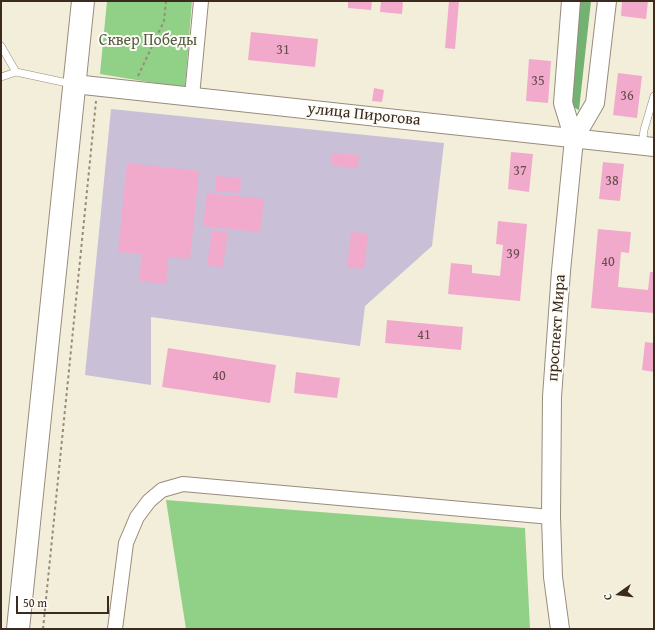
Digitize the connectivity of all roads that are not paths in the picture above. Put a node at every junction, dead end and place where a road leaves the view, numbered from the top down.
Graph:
1 (82, 1) edge
2 (201, 1) edge
3 (571, 1) edge
4 (606, 1) edge
5 (1, 46) edge
6 (16, 72) junction
7 (1, 77) edge
8 (74, 84) junction
9 (192, 96) junction
10 (654, 96) edge
11 (574, 139) junction
12 (648, 146) edge
13 (551, 517) junction
14 (18, 629) edge
15 (115, 629) edge
16 (560, 629) edge

1 - 8 main road
2 - 9 street
3 - 11 street, проспект Мира
4 - 11 street, проспект Мира
5 - 6 lane
6 - 7 lane
6 - 8 lane
8 - 9 street, улица Пирогова
8 - 14 main road
9 - 11 street, улица Пирогова
10 - 12 lane
11 - 12 street, улица Пирогова
11 - 13 street, проспект Мира
13 - 15 street
13 - 16 street, проспект Мира

